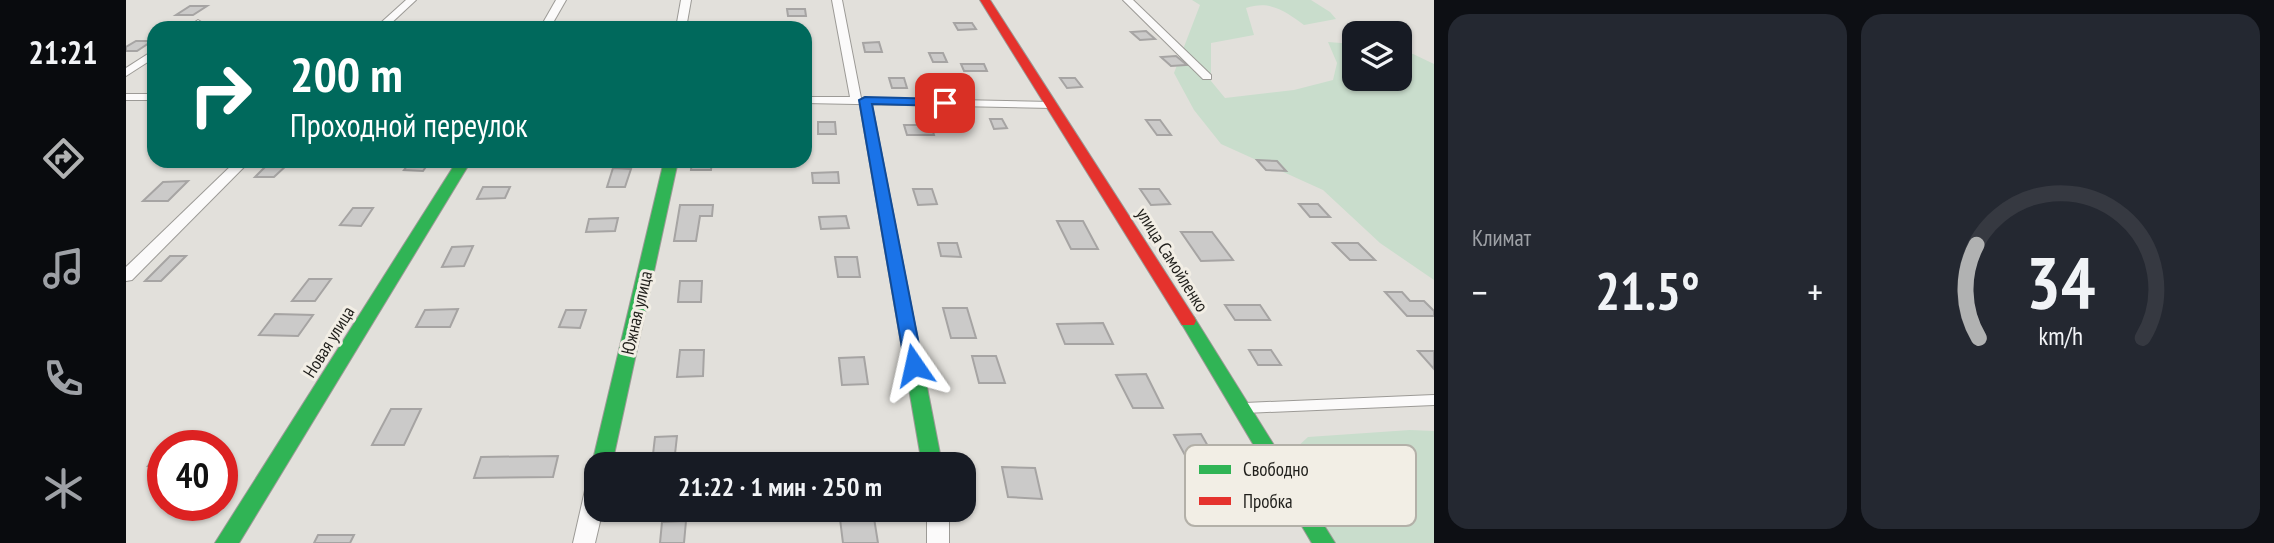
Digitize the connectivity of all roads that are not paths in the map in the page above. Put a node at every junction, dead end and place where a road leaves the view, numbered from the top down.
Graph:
1 (411, 0) edge
2 (561, 0) edge
3 (686, 0) edge
4 (837, 0) edge
5 (985, 0) edge
6 (1128, 0) edge
7 (388, 21) edge
8 (549, 21) edge
9 (682, 21) edge
10 (147, 59) edge
11 (126, 73) edge
12 (1206, 78) dead end
13 (126, 97) edge
14 (147, 97) edge
15 (812, 100) edge
16 (861, 100) junction
17 (1051, 105) junction
18 (236, 168) edge
19 (460, 168) edge
20 (669, 168) edge
21 (126, 276) edge
22 (1434, 400) edge
23 (1242, 408) junction
24 (1264, 445) edge
25 (605, 452) edge
26 (930, 452) edge
27 (589, 522) edge
28 (938, 522) edge
29 (1314, 526) edge
30 (226, 543) edge
31 (584, 543) edge
32 (938, 543) edge
33 (1324, 543) edge

1 - 7 street
2 - 8 street
3 - 9 street
4 - 16 street
5 - 17 street, улица Самойленко
6 - 12 street
10 - 11 street
13 - 14 street
15 - 16 street
16 - 17 street
16 - 26 street
17 - 23 street, улица Самойленко
18 - 21 street
19 - 30 street, Новая улица
20 - 25 street, Южная улица
22 - 23 lane
23 - 24 street, улица Самойленко
27 - 31 street
28 - 32 street
29 - 33 street, улица Самойленко

